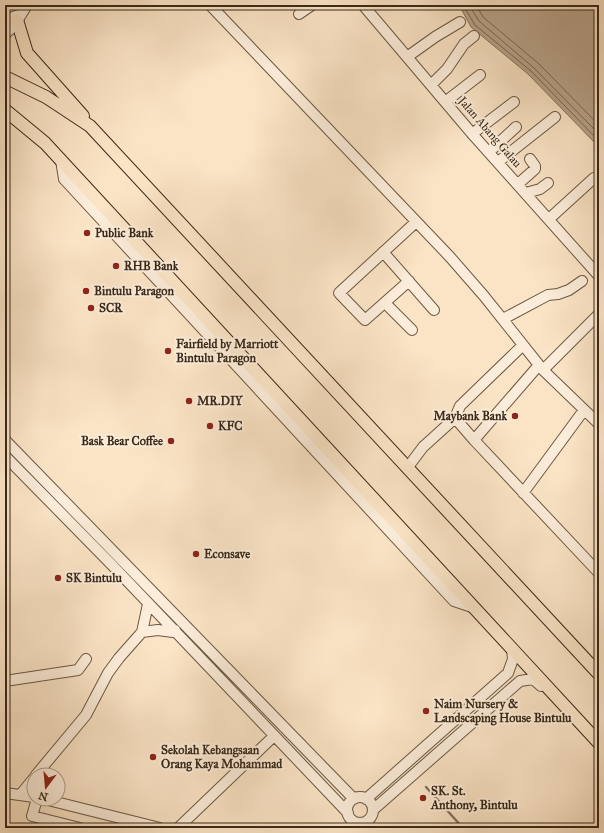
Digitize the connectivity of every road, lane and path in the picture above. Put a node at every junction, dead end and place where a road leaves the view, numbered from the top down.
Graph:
1 (27, 5) edge
2 (210, 5) edge
3 (312, 5) edge
4 (363, 5) edge
5 (299, 14) dead end
6 (11, 18) edge
7 (460, 22) dead end
8 (5, 34) edge
9 (474, 36) dead end
10 (407, 57) junction
11 (480, 74) dead end
12 (5, 77) edge
13 (431, 85) junction
14 (445, 102) junction
15 (514, 102) dead end
16 (5, 110) edge
17 (555, 118) dead end
18 (90, 126) junction
19 (516, 127) dead end
20 (472, 134) junction
21 (489, 152) junction
22 (530, 159) dead end
23 (498, 162) junction
24 (594, 178) dead end
25 (548, 183) dead end
26 (518, 184) junction
27 (526, 193) junction
28 (549, 219) junction
29 (416, 222) junction
30 (383, 252) junction
31 (599, 276) edge
32 (409, 281) junction
33 (582, 281) dead end
34 (386, 303) junction
35 (434, 310) dead end
36 (599, 314) edge
37 (502, 319) junction
38 (412, 330) dead end
39 (522, 346) junction
40 (541, 367) junction
41 (584, 410) junction
42 (455, 418) junction
43 (599, 424) edge
44 (5, 440) edge
45 (474, 440) junction
46 (5, 456) edge
47 (408, 467) junction
48 (524, 493) junction
49 (116, 555) junction
50 (599, 573) edge
51 (147, 603) junction
52 (182, 622) junction
53 (142, 632) junction
54 (173, 632) junction
55 (512, 649) junction
56 (86, 659) dead end
57 (599, 674) edge
58 (5, 681) edge
59 (576, 718) junction
60 (274, 736) junction
61 (599, 743) edge
62 (43, 767) edge
63 (26, 788) edge
64 (5, 793) edge
65 (21, 794) junction
66 (26, 795) edge
67 (354, 799) junction
68 (366, 799) junction
69 (66, 804) edge
70 (35, 807) edge
71 (372, 810) junction
72 (348, 813) junction
73 (80, 828) edge
74 (160, 828) edge
75 (178, 828) edge

1 - 6 street
2 - 29 street
3 - 5 street
4 - 10 street, Jalan Abang Galau
6 - 8 street
6 - 18 main road
7 - 10 street
9 - 13 street
10 - 13 street, Jalan Abang Galau
11 - 14 street
12 - 18 main road
13 - 14 street, Jalan Abang Galau
14 - 20 street, Jalan Abang Galau
15 - 20 street
16 - 55 main road
17 - 23 street
18 - 47 main road
19 - 21 street
20 - 21 street, Jalan Abang Galau
21 - 23 street, Jalan Abang Galau
22 - 26 street
23 - 26 street, Jalan Abang Galau
24 - 28 street
25 - 27 street
26 - 27 street, Jalan Abang Galau
27 - 28 street, Jalan Abang Galau
28 - 31 street, Jalan Abang Galau
29 - 30 street
29 - 37 street
30 - 32 street
30 - 34 street
32 - 34 street
32 - 35 street
33 - 37 street
34 - 38 street
36 - 40 street
37 - 39 street
39 - 40 street
39 - 42 street
40 - 41 street
40 - 45 street
41 - 43 street
41 - 48 street
42 - 45 street
42 - 47 street
44 - 49 street
45 - 48 street
46 - 51 street
47 - 57 main road
48 - 50 street
49 - 51 street
49 - 52 street
51 - 53 street
51 - 54 street
52 - 54 street
52 - 67 street
53 - 54 street
53 - 62 street
54 - 60 street
55 - 59 main road
55 - 68 street
56 - 58 street
59 - 61 main road
59 - 71 street
60 - 72 street
60 - 75 street
63 - 65 street
64 - 65 street
65 - 66 street
67 - 68 street
67 - 72 street
68 - 71 street
69 - 74 street
70 - 73 street
71 - 72 street

